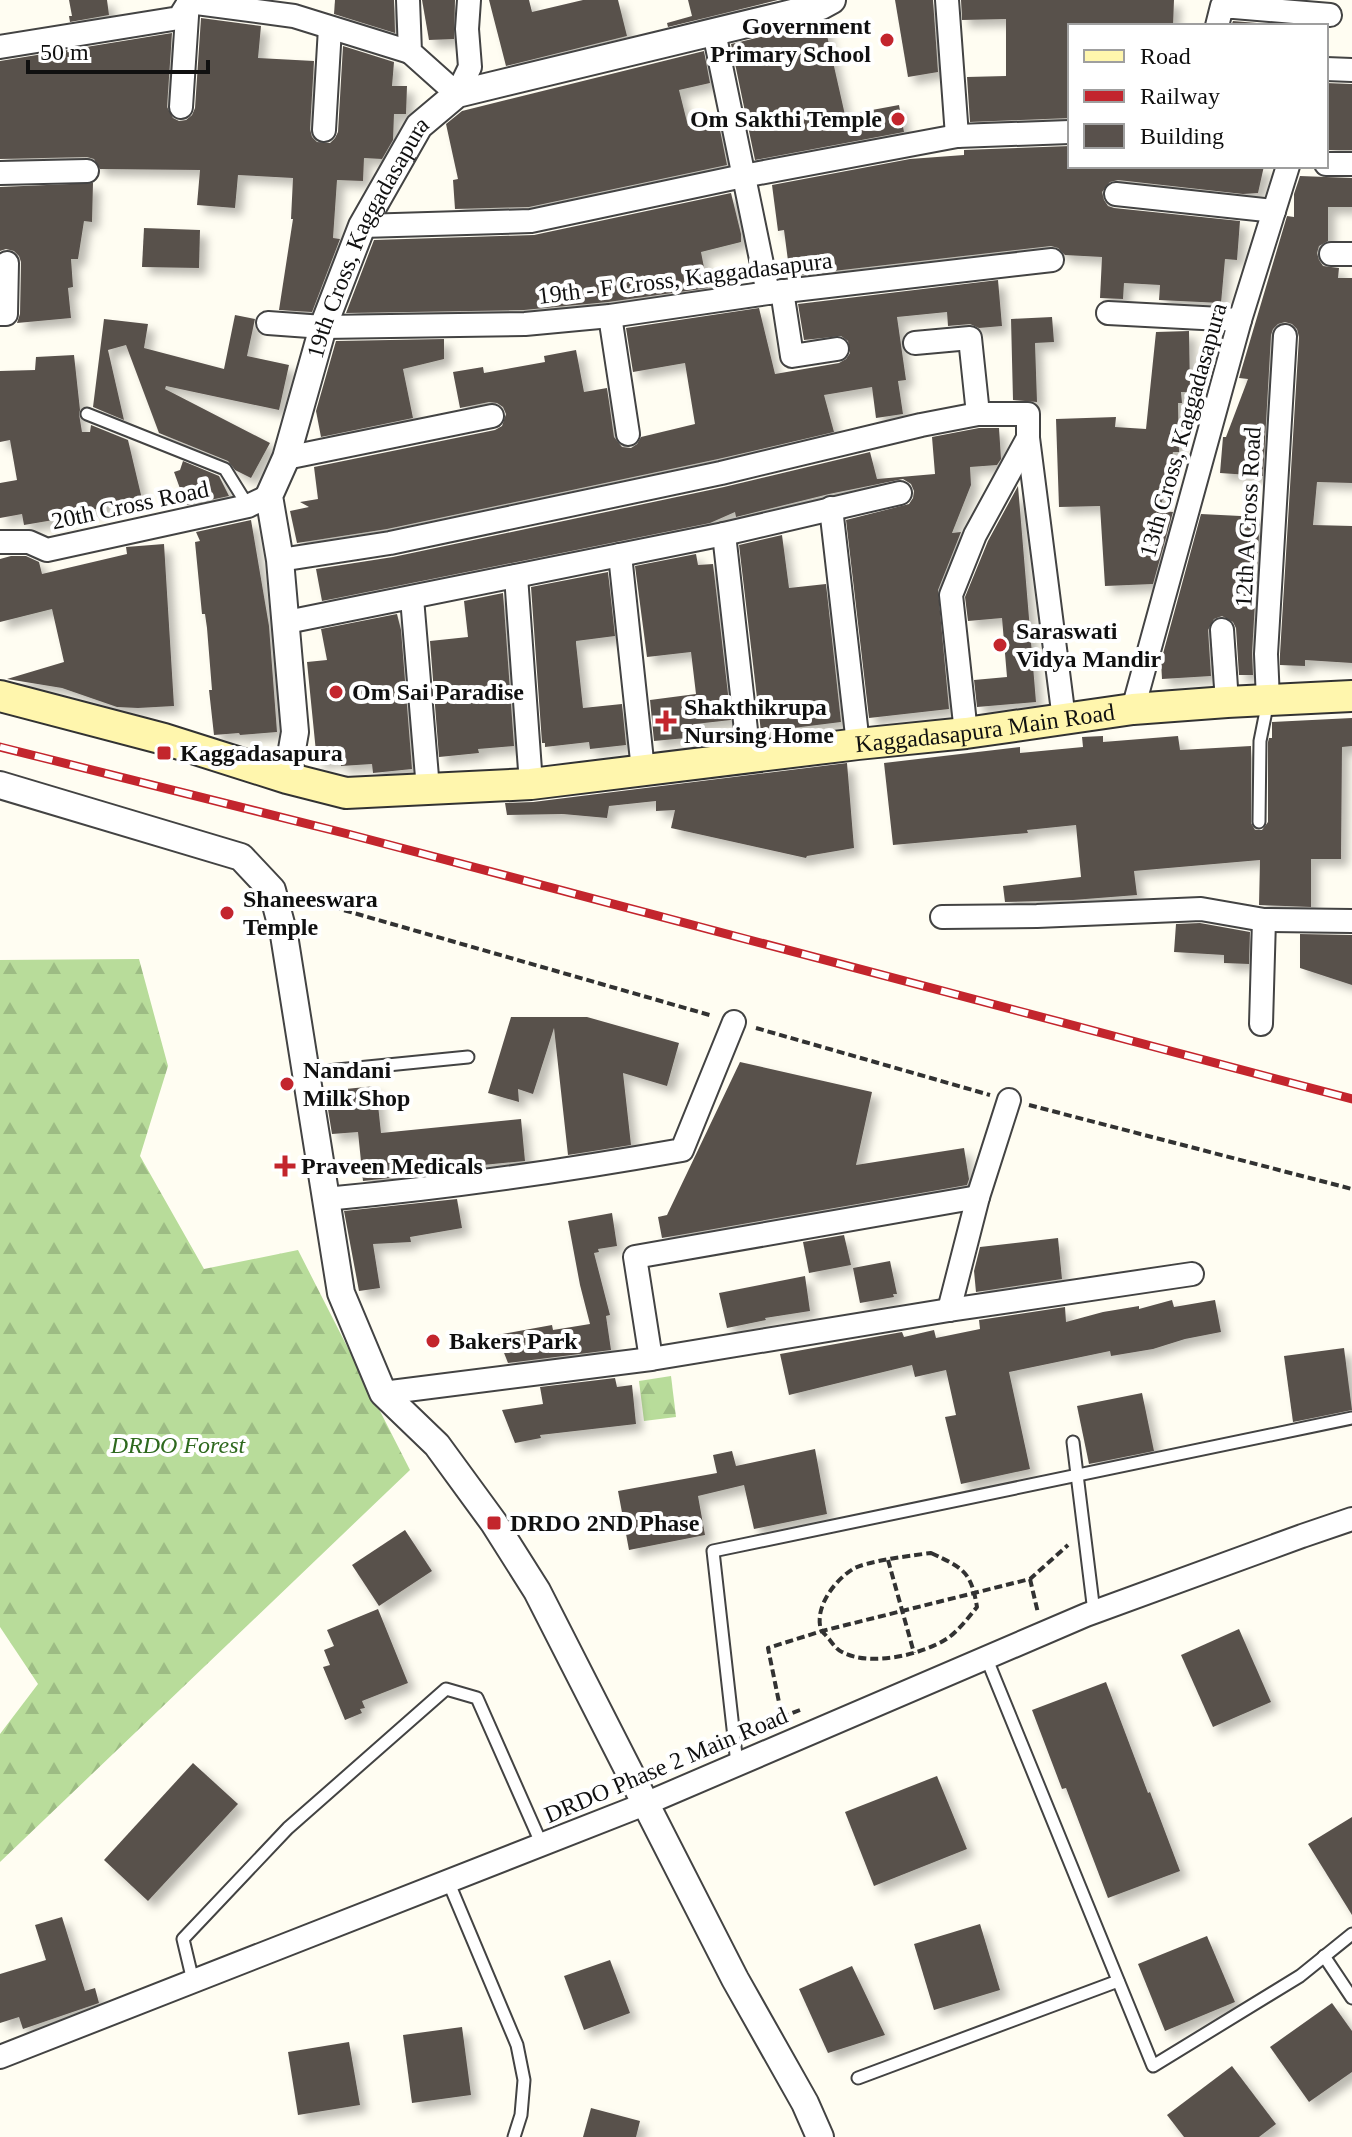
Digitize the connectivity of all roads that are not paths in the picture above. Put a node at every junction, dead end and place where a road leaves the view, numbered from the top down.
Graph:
1 (408, 0) edge
2 (469, 0) edge
3 (832, 0) edge
4 (947, 0) edge
5 (188, 1) edge
6 (1330, 14) edge
7 (1218, 24) edge
8 (330, 28) junction
9 (714, 32) junction
10 (0, 47) edge
11 (410, 52) junction
12 (1328, 69) edge
13 (1352, 70) edge
14 (457, 94) junction
15 (181, 107) dead end
16 (324, 130) dead end
17 (1068, 132) edge
18 (957, 136) junction
19 (1328, 164) edge
20 (1352, 164) edge
21 (1287, 168) edge
22 (87, 171) dead end
23 (0, 173) edge
24 (743, 176) junction
25 (1116, 194) dead end
26 (1274, 211) junction
27 (362, 226) junction
28 (1052, 260) dead end
29 (7, 263) dead end
30 (775, 292) junction
31 (1108, 313) dead end
32 (0, 314) edge
33 (610, 316) junction
34 (1240, 320) junction
35 (268, 323) dead end
36 (323, 327) junction
37 (1285, 336) dead end
38 (915, 343) dead end
39 (837, 349) dead end
40 (87, 414) dead end
41 (978, 414) junction
42 (492, 416) dead end
43 (628, 434) dead end
44 (1028, 438) junction
45 (286, 458) junction
46 (900, 493) dead end
47 (259, 501) junction
48 (831, 508) junction
49 (724, 534) junction
50 (0, 542) edge
51 (620, 555) junction
52 (280, 560) junction
53 (516, 576) junction
54 (412, 598) junction
55 (287, 622) junction
56 (1222, 630) dead end
57 (1352, 696) edge
58 (0, 697) edge
59 (1268, 700) junction
60 (1227, 702) junction
61 (1133, 709) junction
62 (1064, 719) junction
63 (966, 733) junction
64 (858, 744) junction
65 (749, 757) junction
66 (643, 770) junction
67 (287, 778) junction
68 (531, 784) junction
69 (0, 785) edge
70 (428, 789) junction
71 (1259, 822) dead end
72 (942, 917) dead end
73 (1264, 920) junction
74 (1352, 921) edge
75 (734, 1022) road end
76 (1261, 1024) dead end
77 (468, 1057) dead end
78 (306, 1074) junction
79 (1009, 1100) road end
80 (978, 1197) junction
81 (326, 1199) junction
82 (1192, 1274) dead end
83 (949, 1310) junction
84 (651, 1359) junction
85 (383, 1393) junction
86 (1352, 1418) edge
87 (1073, 1442) dead end
88 (1077, 1475) junction
89 (1352, 1519) edge
90 (1094, 1612) junction
91 (986, 1657) junction
92 (737, 1764) junction
93 (645, 1804) junction
94 (542, 1845) junction
95 (448, 1881) junction
96 (1352, 1934) edge
97 (1324, 1956) junction
98 (193, 1981) junction
99 (1118, 1981) junction
100 (1352, 1998) edge
101 (0, 2057) edge
102 (858, 2078) dead end
103 (514, 2137) edge
104 (820, 2137) edge

1 - 11 street
2 - 14 street
3 - 9 street, 19th Cross, Kaggadasapura
4 - 18 street
5 - 8 street
5 - 10 street
5 - 15 street
6 - 7 street
8 - 11 street
8 - 16 street
9 - 14 street, 19th Cross, Kaggadasapura
9 - 24 street
11 - 14 street
12 - 13 street
14 - 27 street, 19th Cross, Kaggadasapura
17 - 18 street
18 - 24 street
19 - 20 street
21 - 26 street, 13th Cross, Kaggadasapura
22 - 23 street
24 - 27 street
24 - 30 street
25 - 26 street
26 - 34 street, 13th Cross, Kaggadasapura
27 - 36 street, 19th Cross, Kaggadasapura
28 - 30 street, 19th - F Cross, Kaggadasapura
29 - 32 street
30 - 33 street, 19th - F Cross, Kaggadasapura
30 - 39 street
31 - 34 street
33 - 36 street, 19th - F Cross, Kaggadasapura
33 - 43 street
34 - 61 street, 13th Cross, Kaggadasapura
35 - 36 street, 19th - F Cross, Kaggadasapura
36 - 45 street, 19th Cross, Kaggadasapura
37 - 59 street, 12th A Cross Road
38 - 41 street
40 - 47 lane
41 - 44 street
41 - 52 street
42 - 45 street
44 - 62 street
44 - 63 street
45 - 47 street, 19th Cross, Kaggadasapura
46 - 48 street
47 - 50 street, 20th Cross Road
47 - 52 street
48 - 49 street
48 - 64 street
49 - 51 street
49 - 65 street
51 - 53 street
51 - 66 street
52 - 55 street
53 - 54 street
53 - 68 street
54 - 55 street
54 - 70 street
55 - 67 street
56 - 60 street
57 - 59 main road, Kaggadasapura Main Road
58 - 67 main road, Kaggadasapura Main Road
59 - 60 main road, Kaggadasapura Main Road
59 - 71 lane
60 - 61 main road, Kaggadasapura Main Road
61 - 62 main road, Kaggadasapura Main Road
62 - 63 main road, Kaggadasapura Main Road
63 - 64 main road, Kaggadasapura Main Road
64 - 65 main road, Kaggadasapura Main Road
65 - 66 main road, Kaggadasapura Main Road
66 - 68 main road, Kaggadasapura Main Road
67 - 70 main road, Kaggadasapura Main Road
68 - 70 main road, Kaggadasapura Main Road
69 - 78 street
72 - 73 street
73 - 74 street
73 - 76 street
75 - 81 street
77 - 78 lane
78 - 81 street
79 - 80 street
80 - 83 street
80 - 84 street
81 - 85 street
82 - 83 street
83 - 84 street
84 - 85 street
85 - 93 street
86 - 88 lane
87 - 88 lane
88 - 90 lane
88 - 92 lane
89 - 90 street, DRDO Phase 2 Main Road
90 - 91 street, DRDO Phase 2 Main Road
91 - 92 street, DRDO Phase 2 Main Road
91 - 99 lane
92 - 93 street, DRDO Phase 2 Main Road
93 - 94 street, DRDO Phase 2 Main Road
93 - 104 street
94 - 95 street, DRDO Phase 2 Main Road
94 - 98 lane
95 - 98 street, DRDO Phase 2 Main Road
95 - 103 lane
96 - 97 lane
97 - 99 lane
97 - 100 lane
98 - 101 street, DRDO Phase 2 Main Road
99 - 102 lane

